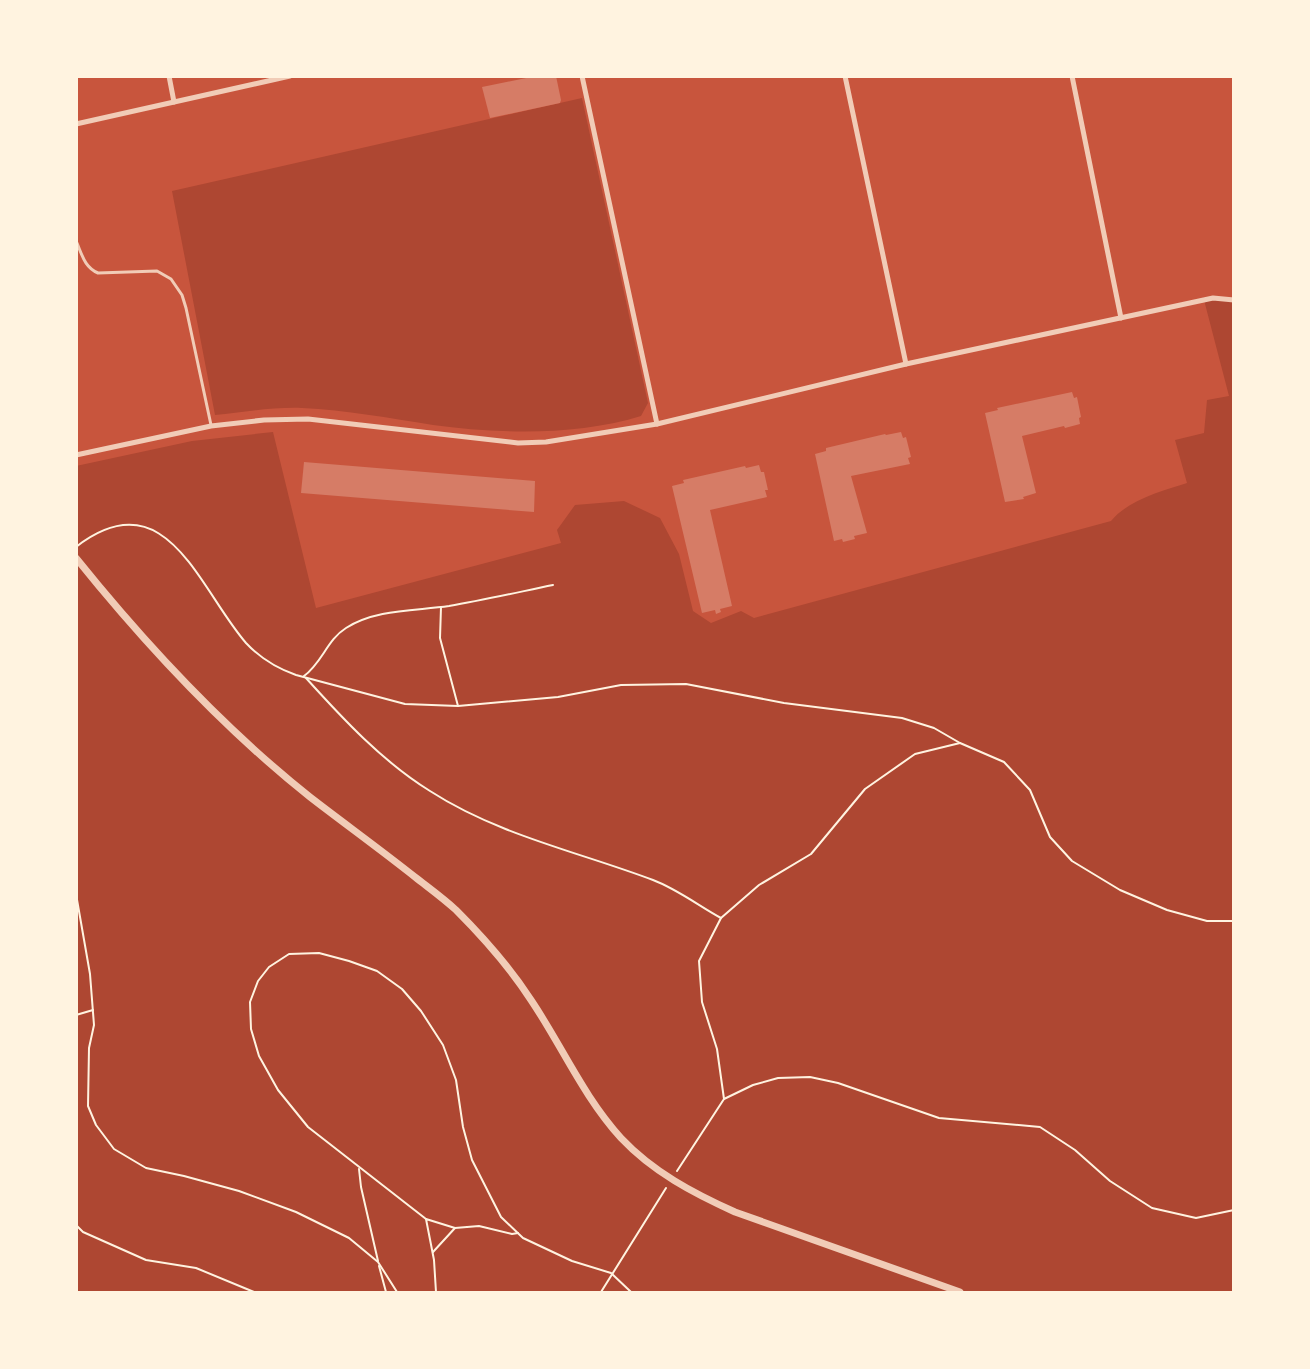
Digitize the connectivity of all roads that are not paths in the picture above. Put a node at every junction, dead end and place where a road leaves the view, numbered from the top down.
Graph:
1 (169, 76) edge
2 (290, 76) edge
3 (582, 76) edge
4 (845, 76) edge
5 (1072, 76) edge
6 (174, 102) junction
7 (76, 124) edge
8 (76, 241) edge
9 (1233, 300) edge
10 (1121, 318) junction
11 (906, 364) junction
12 (657, 424) junction
13 (211, 426) junction
14 (76, 455) edge
15 (76, 558) edge
16 (960, 1293) edge

1 - 6 street
2 - 6 street
3 - 12 street
4 - 11 street
5 - 10 street
6 - 7 street
8 - 13 lane
9 - 10 street
10 - 11 street
11 - 12 street
12 - 13 street
13 - 14 street
15 - 16 street

